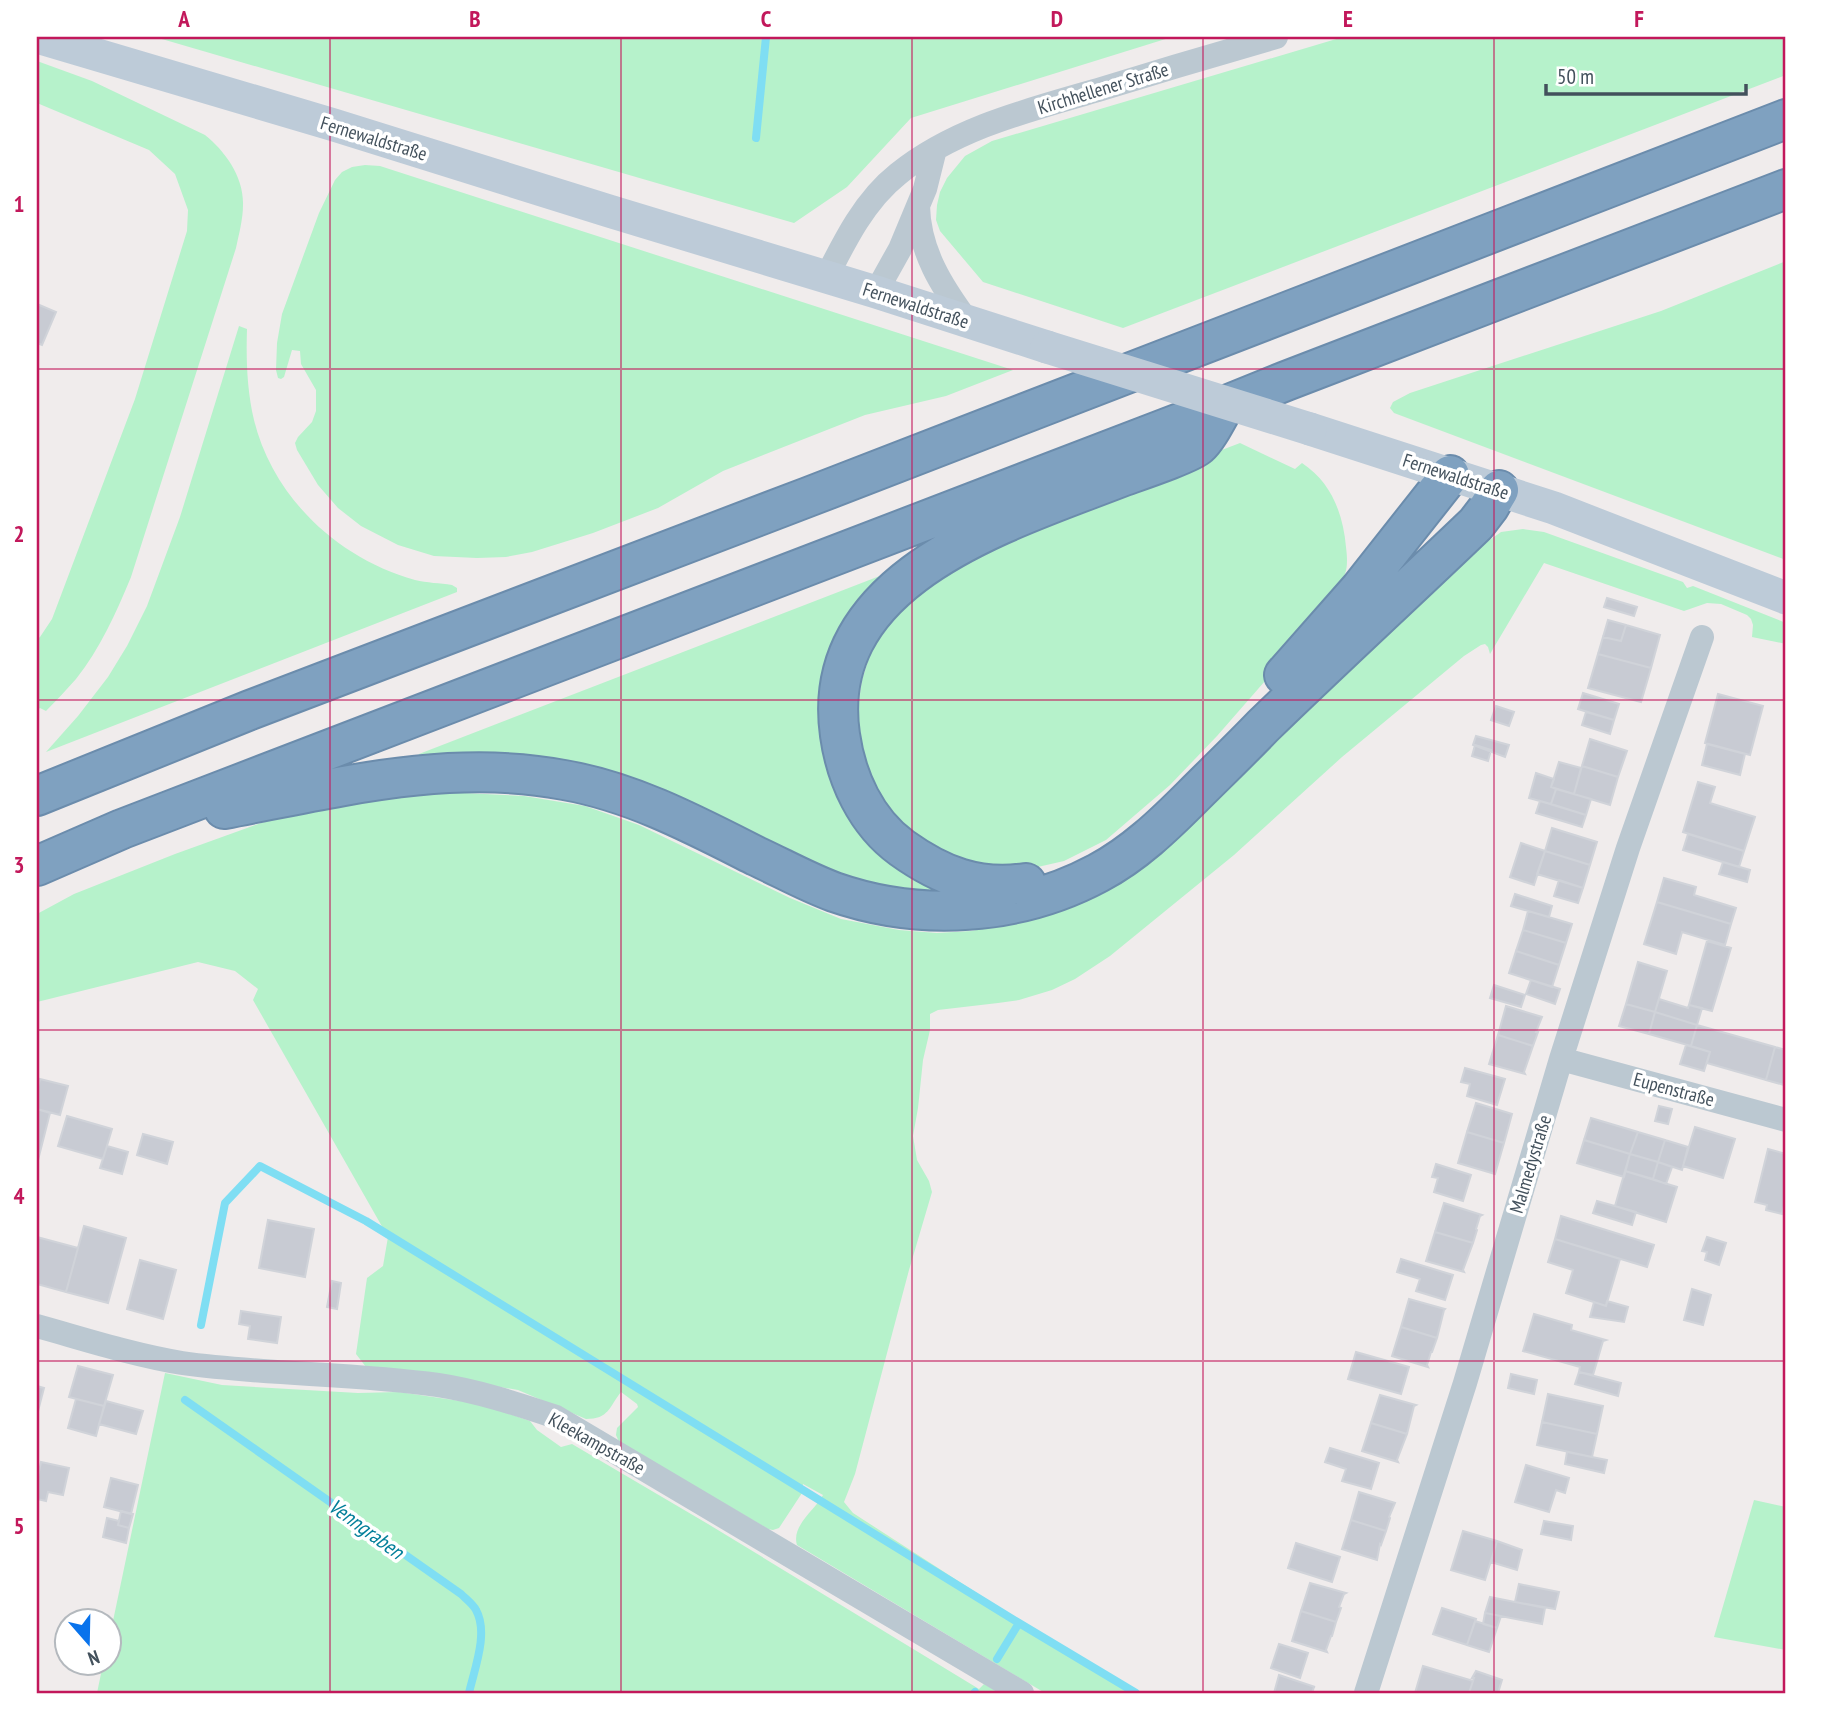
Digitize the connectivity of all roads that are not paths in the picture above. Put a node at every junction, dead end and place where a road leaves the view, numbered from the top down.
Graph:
1 (37, 37) edge
2 (1276, 37) edge
3 (1786, 119) edge
4 (935, 149) junction
5 (1786, 189) edge
6 (918, 206) junction
7 (826, 278) junction
8 (876, 292) junction
9 (968, 322) junction
10 (1224, 406) junction
11 (1450, 475) junction
12 (1499, 490) junction
13 (1786, 598) edge
14 (1702, 637) dead end
15 (37, 796) edge
16 (122, 829) junction
17 (37, 866) edge
18 (1561, 1059) junction
19 (1786, 1120) edge
20 (37, 1326) edge
21 (1022, 1693) edge
22 (1366, 1693) edge

1 - 7 main road, Fernewaldstraße
2 - 4 street, Kirchhellener Straße
3 - 15 highway
4 - 6 street
4 - 7 street, Kirchhellener Straße
5 - 10 highway
6 - 8 street
6 - 9 street
7 - 8 main road, Fernewaldstraße
8 - 9 main road, Fernewaldstraße
9 - 11 main road, Fernewaldstraße, bridge
10 - 11 highway
10 - 16 highway
11 - 12 main road, Fernewaldstraße
12 - 13 main road, Fernewaldstraße
12 - 16 highway
14 - 18 street, Malmedystraße
16 - 17 highway
18 - 19 street, Eupenstraße
18 - 22 street, Malmedystraße
20 - 21 street, Kleekampstraße

